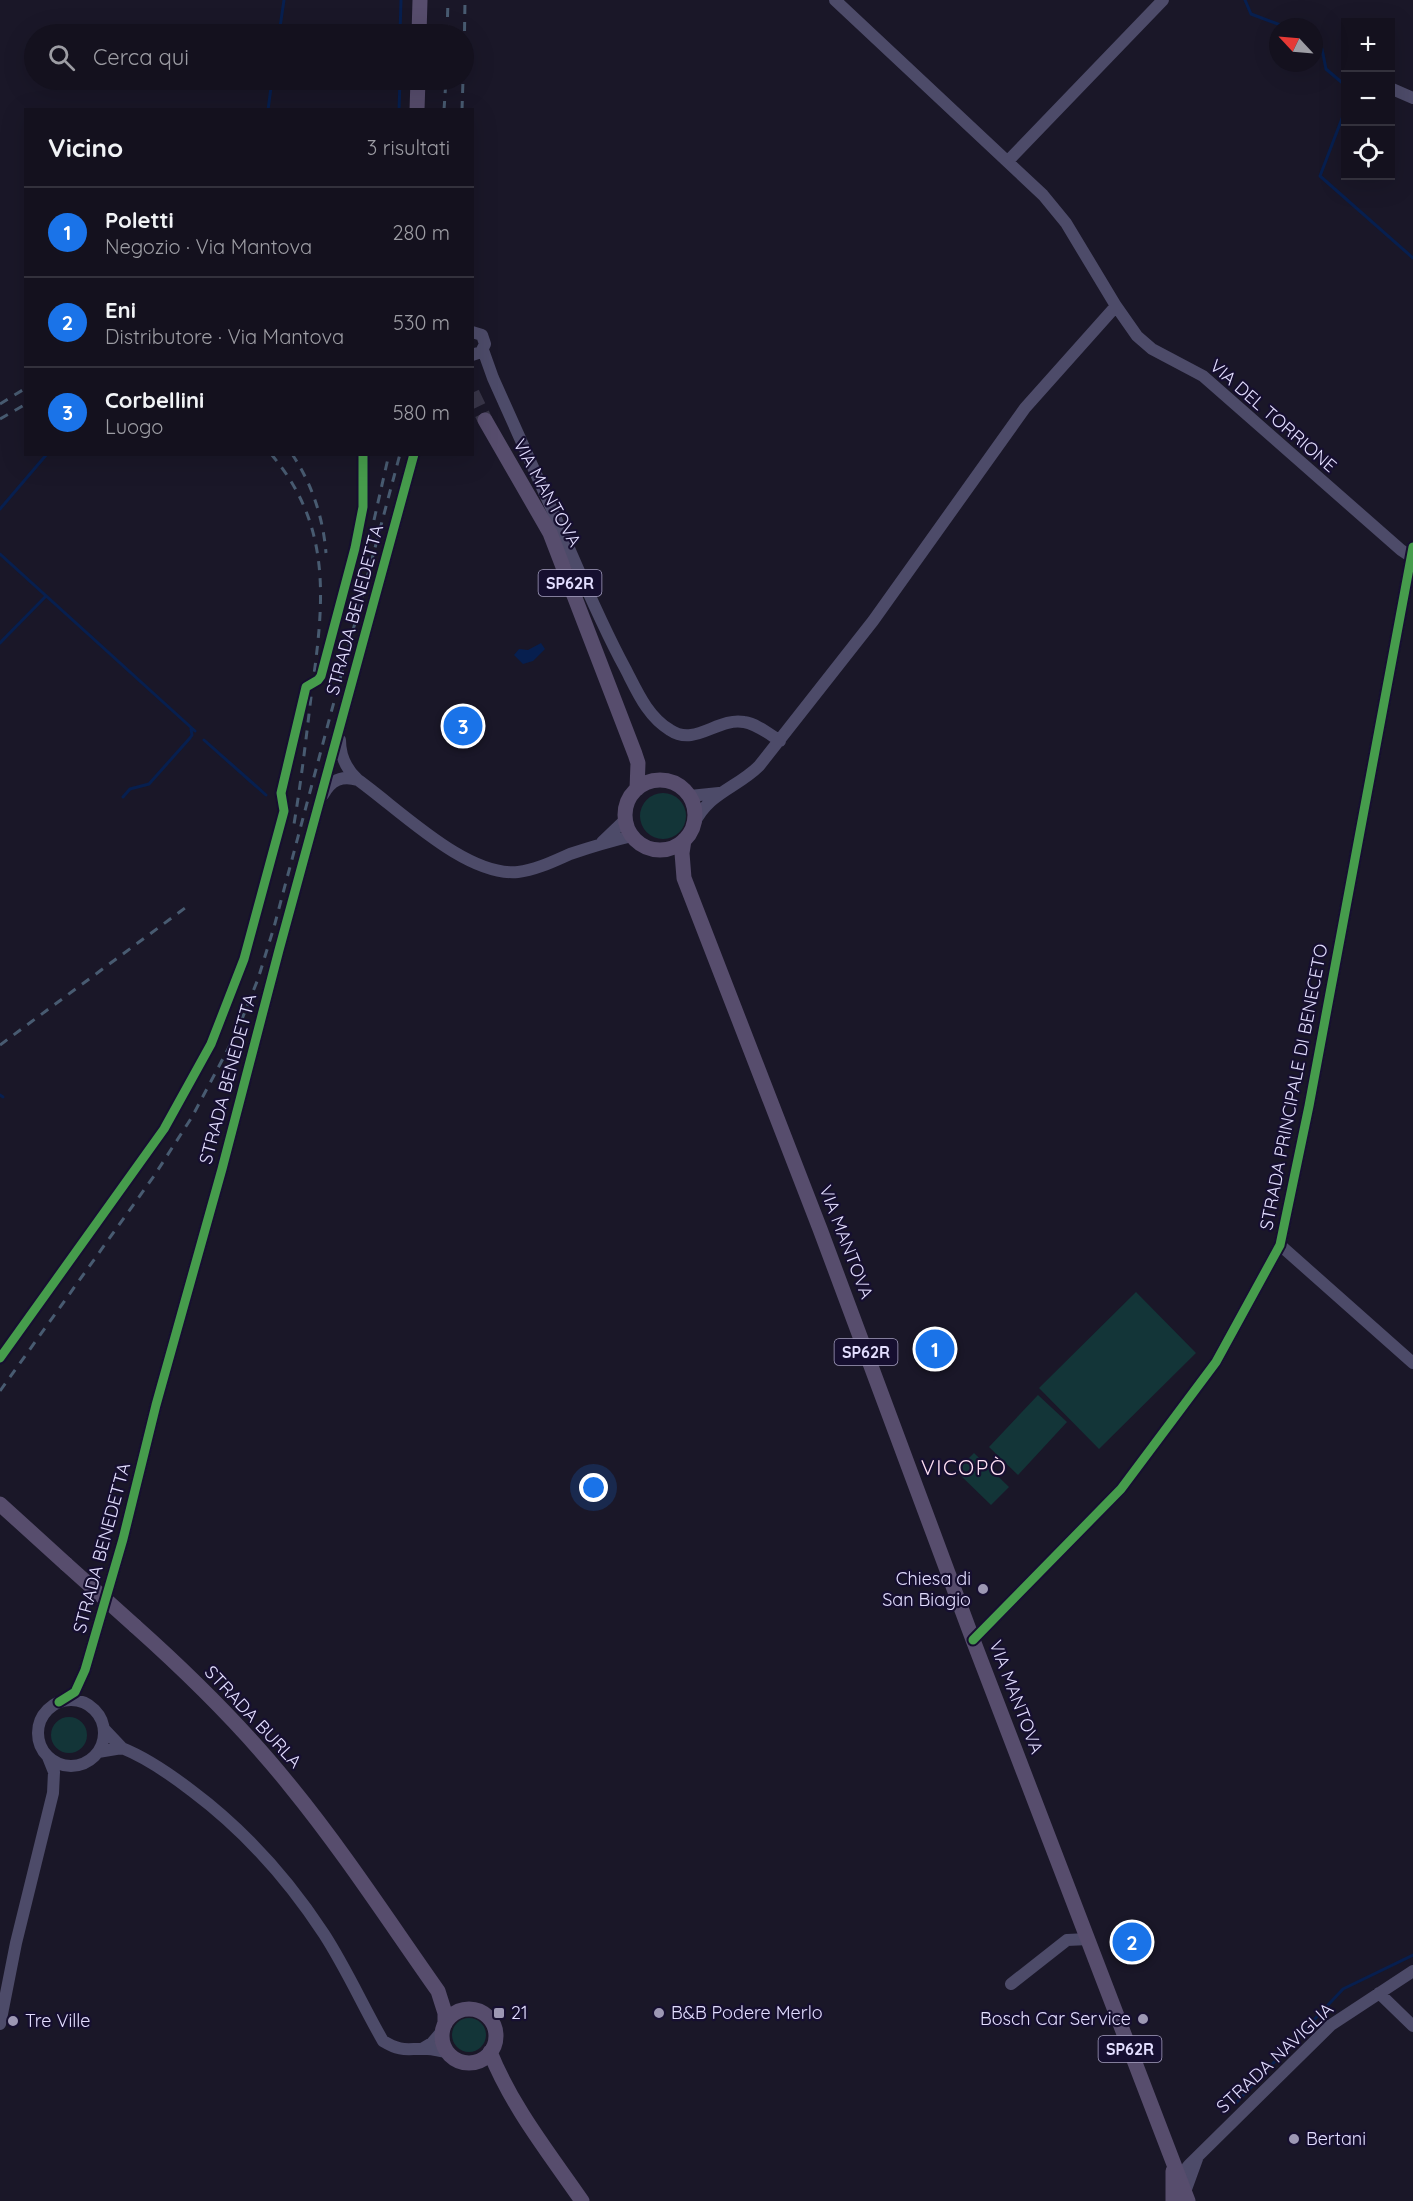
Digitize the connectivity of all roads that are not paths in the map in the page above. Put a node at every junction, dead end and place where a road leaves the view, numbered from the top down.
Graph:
1 (420, 0) edge
2 (835, 0) edge
3 (1163, 0) edge
4 (419, 24) edge
5 (418, 90) edge
6 (1395, 90) edge
7 (1413, 98) edge
8 (417, 108) edge
9 (1008, 161) junction
10 (1116, 306) junction
11 (478, 344) edge
12 (486, 420) tunnel mouth
13 (413, 456) edge
14 (1412, 551) edge
15 (341, 726) junction
16 (780, 741) junction
17 (333, 754) junction
18 (635, 754) junction
19 (344, 761) junction
20 (339, 778) junction
21 (661, 779) junction
22 (358, 780) junction
23 (637, 789) junction
24 (719, 793) junction
25 (690, 796) junction
26 (319, 801) junction
27 (625, 820) junction
28 (694, 824) junction
29 (632, 836) junction
30 (684, 840) junction
31 (600, 844) junction
32 (657, 850) junction
33 (684, 878) junction
34 (1280, 1245) junction
35 (1413, 1363) edge
36 (0, 1504) edge
37 (974, 1640) junction
38 (85, 1670) junction
39 (59, 1702) junction
40 (93, 1708) junction
41 (104, 1729) junction
42 (122, 1748) junction
43 (98, 1752) junction
44 (48, 1757) junction
45 (78, 1765) junction
46 (53, 1793) junction
47 (1088, 1939) junction
48 (1413, 1971) edge
49 (1011, 1984) dead end
50 (438, 1991) junction
51 (1380, 1993) junction
52 (465, 2009) junction
53 (0, 2024) edge
54 (1413, 2026) edge
55 (444, 2027) junction
56 (422, 2049) junction
57 (448, 2052) junction
58 (490, 2052) junction
59 (470, 2062) junction
60 (501, 2081) junction
61 (1197, 2158) junction
62 (1173, 2160) junction
63 (1180, 2176) junction
64 (1180, 2199) edge
65 (582, 2201) edge

1 - 4 main road
2 - 9 street, VIA DEL TORRIONE
3 - 9 street
5 - 8 main road
6 - 7 street
9 - 10 street, VIA DEL TORRIONE
10 - 14 street, VIA DEL TORRIONE
10 - 16 street
11 - 16 street
12 - 18 main road, VIA MANTOVA / SP62R
13 - 15 street, STRADA BENEDETTA
14 - 34 street, STRADA PRINCIPALE DI BENECETO
15 - 17 street, STRADA BENEDETTA
15 - 19 street, STRADA BENEDETTA
16 - 24 street
17 - 20 street, STRADA BENEDETTA
17 - 26 street, STRADA BENEDETTA
18 - 21 main road, VIA MANTOVA / SP62R
18 - 23 main road, VIA MANTOVA / SP62R
19 - 20 street, STRADA BENEDETTA
19 - 22 street
20 - 22 street
20 - 26 street, STRADA BENEDETTA
21 - 23 main road
21 - 25 main road, VIA MANTOVA / SP62R
22 - 31 street
23 - 27 main road, VIA MANTOVA / SP62R
24 - 25 street
24 - 28 street
25 - 28 main road
26 - 38 street, STRADA BENEDETTA
27 - 29 main road
27 - 31 street
28 - 30 main road
29 - 31 street
29 - 32 main road, VIA MANTOVA / SP62R
30 - 32 main road
30 - 33 main road, VIA MANTOVA / SP62R
32 - 33 main road, VIA MANTOVA / SP62R
33 - 37 main road, VIA MANTOVA / SP62R
34 - 35 street
34 - 37 street, STRADA PRINCIPALE DI BENECETO
36 - 50 main road, STRADA BURLA, bridge
37 - 47 main road, VIA MANTOVA / SP62R
38 - 39 street, STRADA BENEDETTA
38 - 40 street, STRADA BENEDETTA
39 - 40 street
39 - 44 street, STRADA BENEDETTA
40 - 41 street, STRADA BENEDETTA
41 - 42 street, STRADA BENEDETTA
41 - 43 street
42 - 43 street
42 - 56 street, STRADA BENEDETTA
43 - 45 street, STRADA BENEDETTA
44 - 45 street
44 - 46 street, STRADA BENEDETTA
45 - 46 street, STRADA BENEDETTA
46 - 53 street, STRADA BENEDETTA
47 - 49 street
47 - 62 main road, VIA MANTOVA / SP62R
48 - 51 street, STRADA NAVIGLIA
50 - 52 main road, STRADA BURLA
50 - 55 main road, STRADA BURLA
51 - 54 street
51 - 61 street, STRADA NAVIGLIA
52 - 55 main road
52 - 58 main road, STRADA BURLA
55 - 56 street
55 - 57 main road, STRADA BURLA
56 - 57 street, STRADA BENEDETTA
57 - 59 main road, STRADA BURLA
58 - 59 main road
58 - 60 main road, STRADA BURLA
59 - 60 main road, STRADA BURLA
60 - 65 main road, STRADA BURLA
61 - 63 street, STRADA NAVIGLIA
61 - 64 street, STRADA NAVIGLIA
62 - 63 main road, VIA MANTOVA
62 - 64 main road, VIA MANTOVA
63 - 64 main road, VIA MANTOVA

